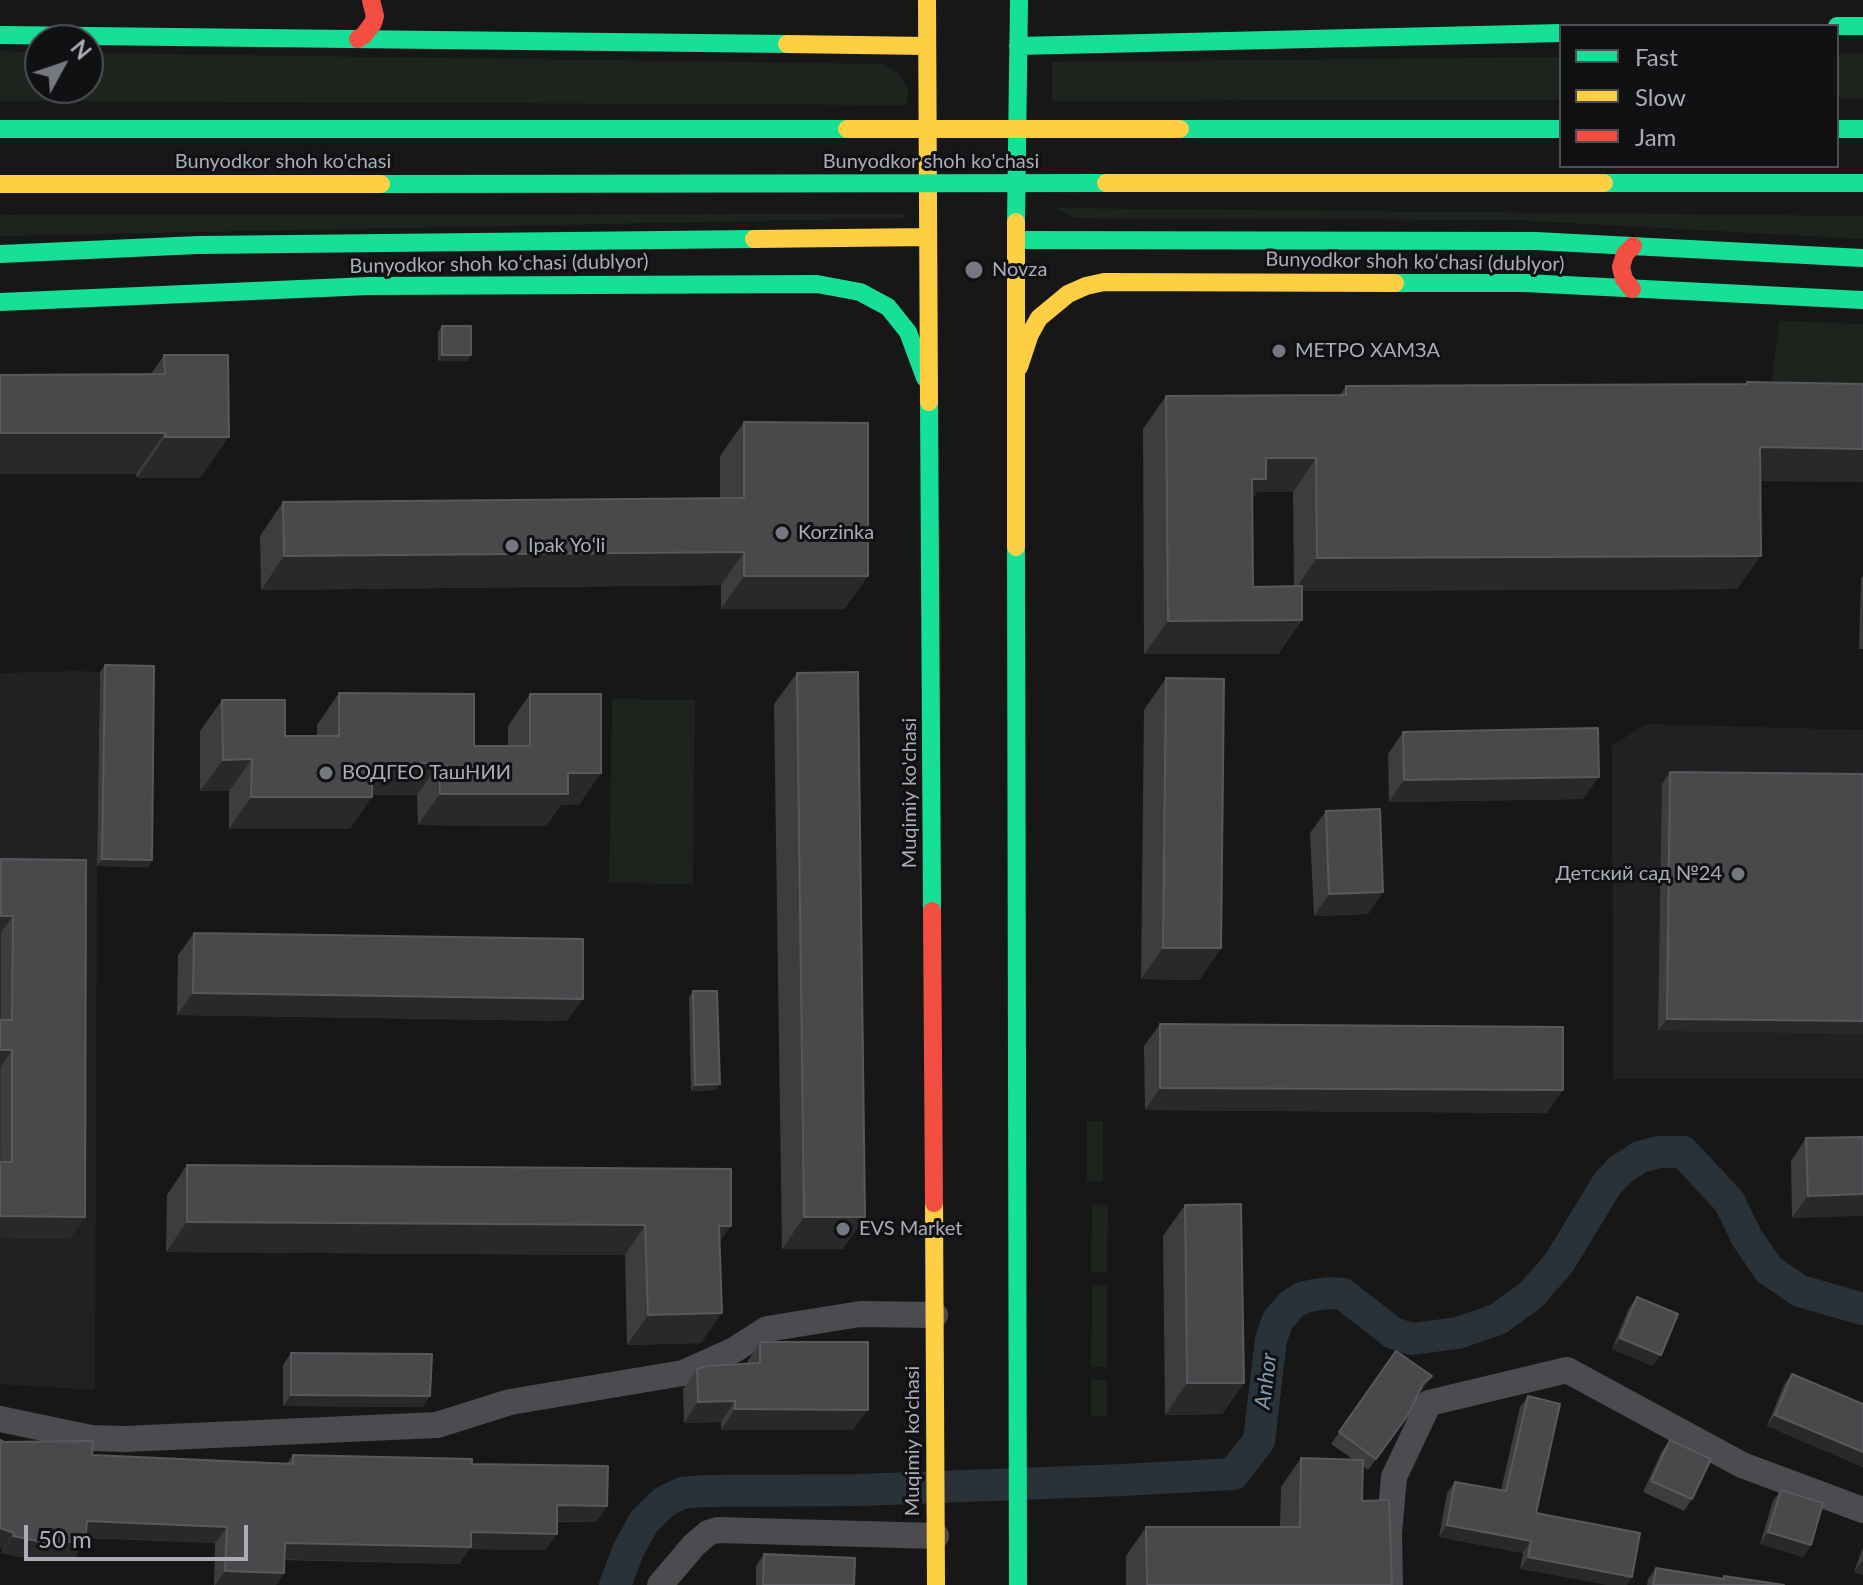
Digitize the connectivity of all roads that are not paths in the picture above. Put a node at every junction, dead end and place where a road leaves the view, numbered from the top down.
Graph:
1 (371, 0) edge
2 (927, 0) edge
3 (1019, 0) edge
4 (1839, 26) edge
5 (1863, 26) edge
6 (1559, 33) edge
7 (0, 35) edge
8 (358, 39) junction
9 (927, 46) junction
10 (1018, 46) junction
11 (0, 129) edge
12 (1559, 129) edge
13 (1839, 129) edge
14 (1863, 129) edge
15 (1863, 183) edge
16 (0, 184) edge
17 (928, 237) junction
18 (1016, 240) junction
19 (1633, 246) junction
20 (0, 254) edge
21 (1863, 258) edge
22 (1632, 289) junction
23 (1863, 300) edge
24 (0, 302) edge
25 (1017, 376) junction
26 (929, 401) junction
27 (935, 1315) junction
28 (0, 1419) edge
29 (1863, 1510) edge
30 (936, 1527) junction
31 (660, 1585) edge
32 (936, 1585) edge
33 (1018, 1585) edge
34 (1390, 1585) edge

1 - 8 main road
2 - 9 main road, Muqimiy ko'chasi
3 - 10 main road
4 - 5 main road
6 - 10 main road
7 - 8 main road
8 - 9 main road
9 - 17 main road, Muqimiy ko'chasi
10 - 18 main road
11 - 12 main road, Bunyodkor shoh ko'chasi, bridge
13 - 14 main road
15 - 16 main road, Bunyodkor shoh ko'chasi, bridge
17 - 20 main road
17 - 26 main road, Muqimiy ko'chasi
18 - 19 main road
18 - 25 main road
19 - 21 main road
19 - 22 main road
22 - 23 main road, Bunyodkor shoh koʻchasi (dublyor)
22 - 25 main road, Bunyodkor shoh koʻchasi (dublyor)
24 - 26 main road, Bunyodkor shoh koʻchasi (dublyor)
25 - 33 main road
26 - 27 main road, Muqimiy ko'chasi
27 - 28 street
27 - 30 main road, Muqimiy ko'chasi
29 - 34 street
30 - 31 street
30 - 32 main road, Muqimiy ko'chasi

